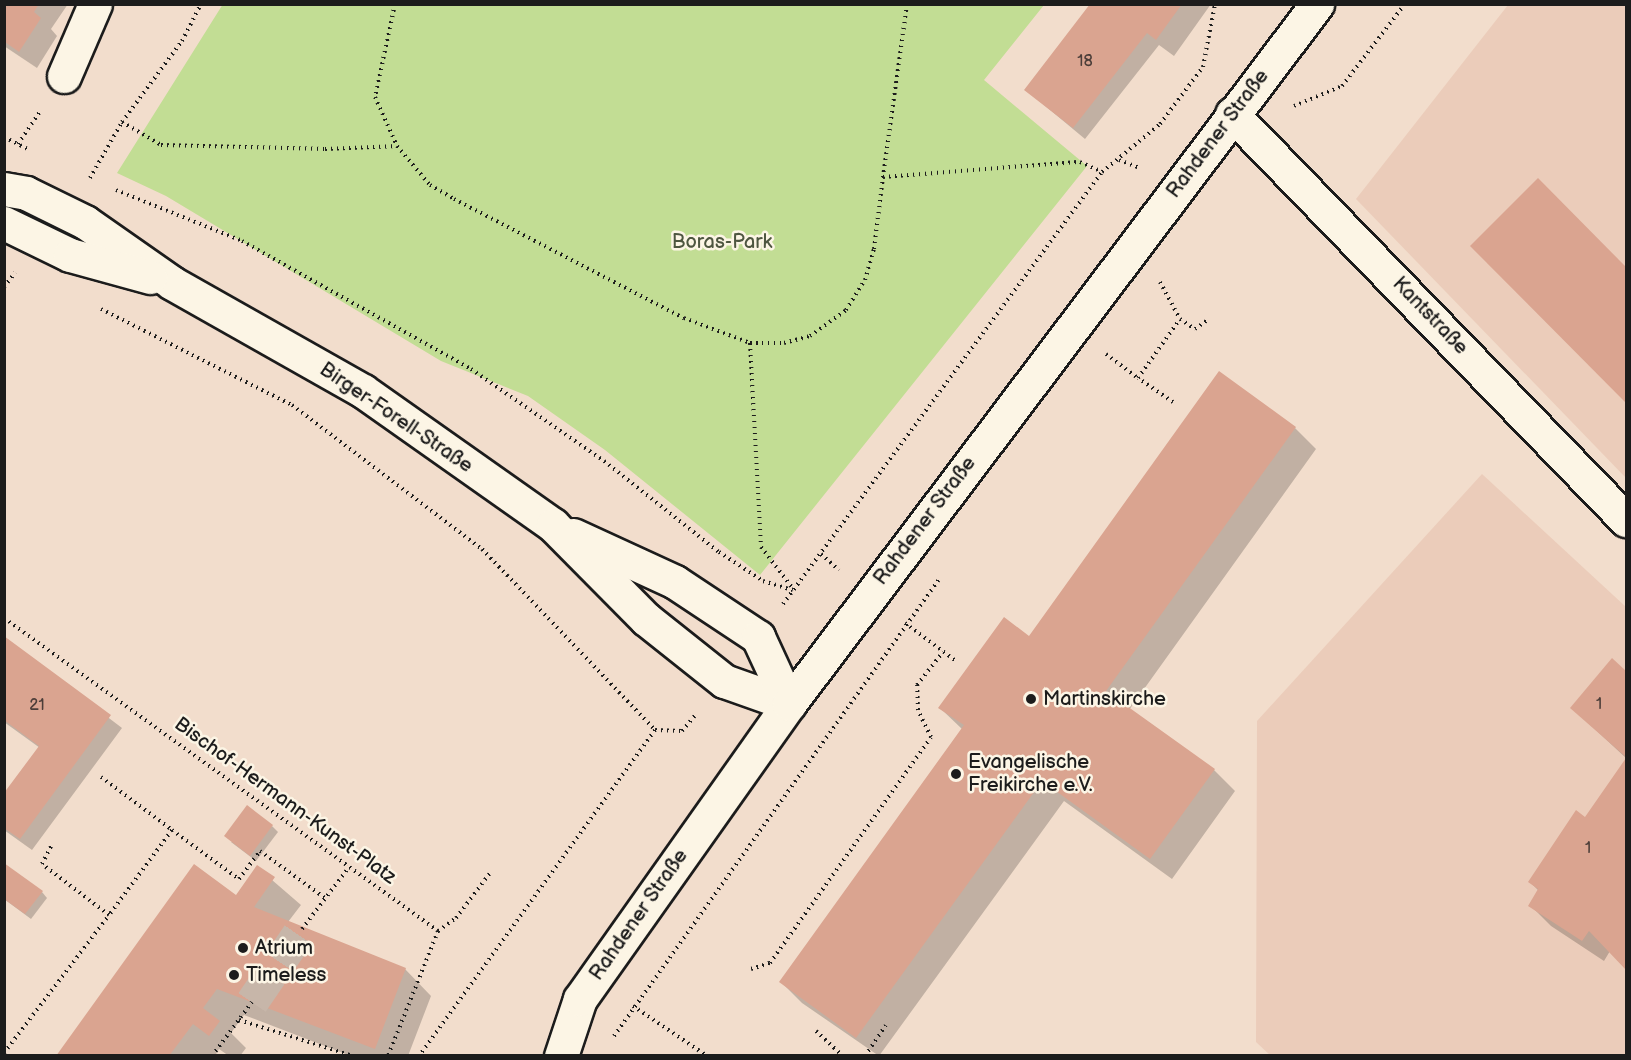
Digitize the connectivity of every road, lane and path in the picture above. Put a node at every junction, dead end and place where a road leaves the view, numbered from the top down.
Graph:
1 (95, 4) edge
2 (201, 4) edge
3 (395, 4) edge
4 (906, 4) edge
5 (1215, 4) edge
6 (1317, 4) edge
7 (1405, 4) edge
8 (64, 76) dead end
9 (1232, 114) junction
10 (122, 122) junction
11 (1257, 137) junction
12 (397, 146) junction
13 (1102, 172) junction
14 (883, 177) junction
15 (101, 184) dead end
16 (112, 188) dead end
17 (4, 189) edge
18 (4, 223) edge
19 (1153, 276) dead end
20 (172, 283) junction
21 (90, 304) dead end
22 (1180, 319) junction
23 (1209, 319) dead end
24 (750, 343) junction
25 (1113, 358) dead end
26 (1138, 378) junction
27 (1173, 402) dead end
28 (1626, 520) edge
29 (553, 525) junction
30 (947, 568) dead end
31 (794, 590) junction
32 (4, 618) edge
33 (916, 632) dead end
34 (758, 637) junction
35 (943, 652) junction
36 (956, 661) dead end
37 (724, 681) junction
38 (789, 704) junction
39 (655, 730) junction
40 (100, 777) dead end
41 (172, 830) junction
42 (52, 844) dead end
43 (349, 867) junction
44 (490, 873) dead end
45 (325, 898) junction
46 (108, 915) junction
47 (302, 929) tunnel mouth
48 (438, 931) junction
49 (751, 969) dead end
50 (252, 1002) tunnel mouth
51 (633, 1006) junction
52 (239, 1020) junction
53 (886, 1024) dead end
54 (816, 1031) dead end
55 (608, 1046) dead end
56 (4, 1053) edge
57 (213, 1056) edge
58 (353, 1056) edge
59 (388, 1056) edge
60 (419, 1056) edge
61 (561, 1056) edge
62 (707, 1056) edge
63 (843, 1056) edge
64 (865, 1056) edge

1 - 8 street
2 - 10 path
3 - 12 path
4 - 14 path
5 - 13 path
6 - 9 street, Rahdener Straße
7 - 11 path
9 - 11 street, Kantstraße
9 - 38 street, Rahdener Straße
10 - 12 path
10 - 15 path
11 - 28 street, Kantstraße
12 - 24 path
13 - 14 path
13 - 31 path
14 - 24 path
16 - 31 path
17 - 20 street, Birger-Forell-Straße
18 - 20 street, Birger-Forell-Straße
19 - 22 path
20 - 29 street, Birger-Forell-Straße
21 - 39 path
22 - 23 path
22 - 26 path
24 - 31 path
25 - 26 path
26 - 27 path
29 - 34 street, Birger-Forell-Straße
29 - 37 street, Birger-Forell-Straße
30 - 51 path
31 - 34 path
32 - 43 path, Bischof-Hermann-Kunst-Platz
33 - 35 path
34 - 38 street
35 - 36 path
35 - 49 path
37 - 38 street, Birger-Forell-Straße
37 - 39 path
38 - 61 street, Rahdener Straße
39 - 60 path
40 - 41 path
41 - 45 path
41 - 46 path
42 - 46 path
43 - 45 path
43 - 48 path, Bischof-Hermann-Kunst-Platz
44 - 48 path
45 - 47 path
46 - 56 path
48 - 59 path
50 - 52 path
51 - 55 path
51 - 62 path
52 - 57 path
52 - 58 path
53 - 64 path
54 - 63 path

